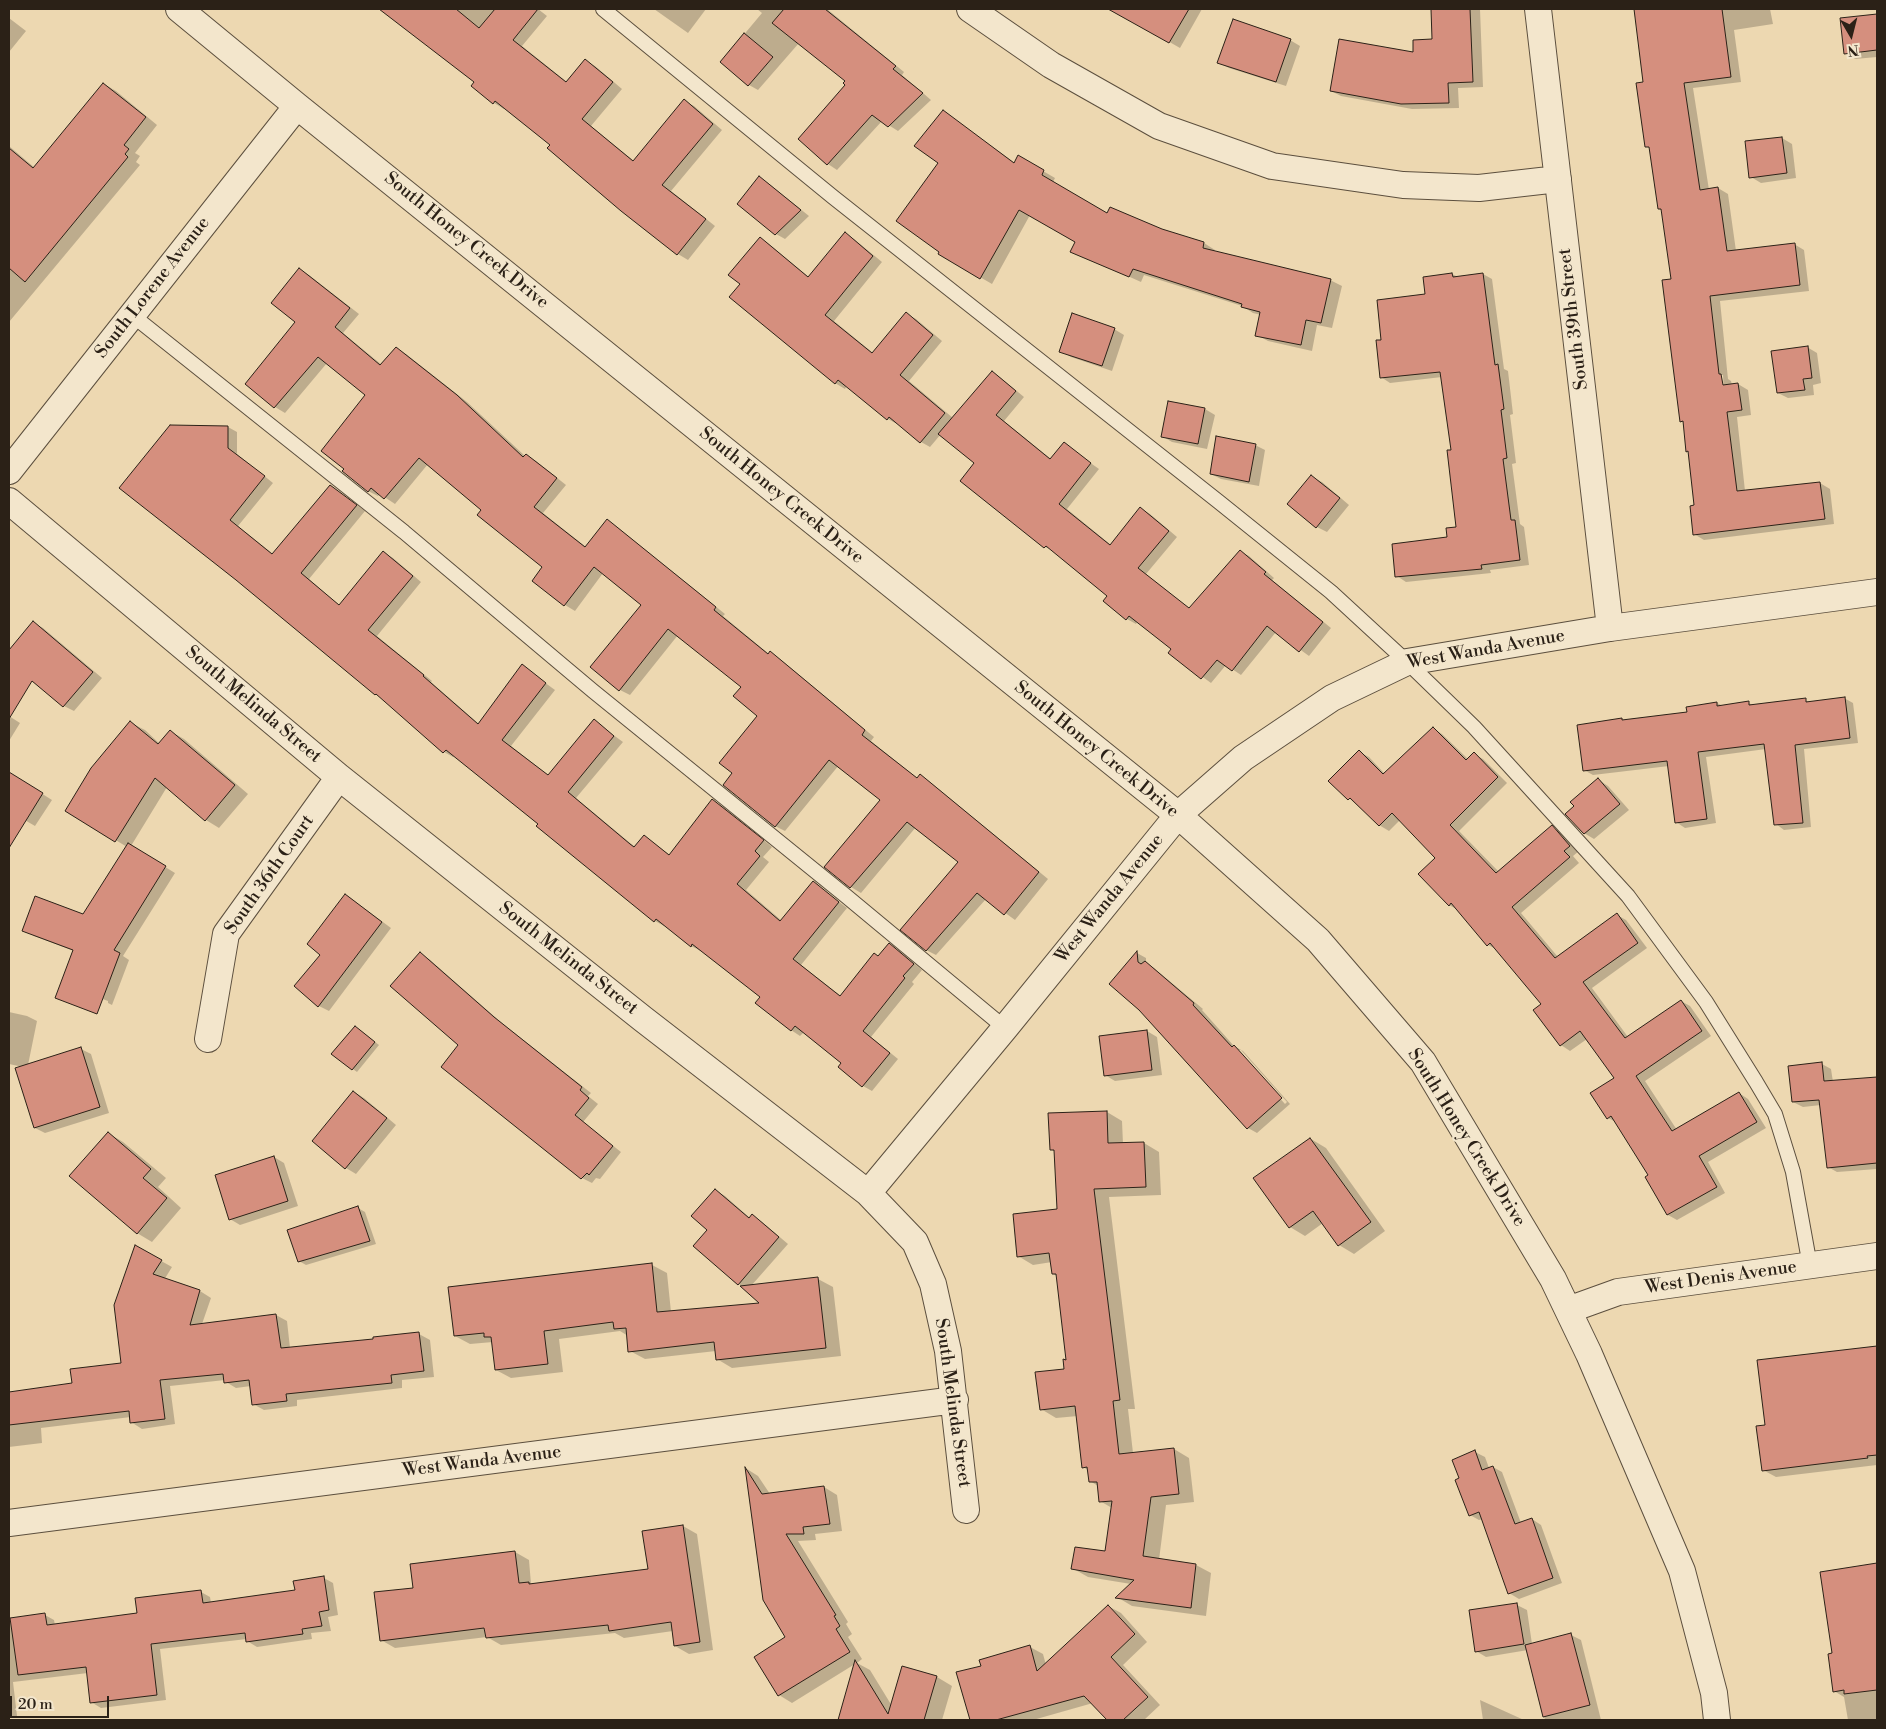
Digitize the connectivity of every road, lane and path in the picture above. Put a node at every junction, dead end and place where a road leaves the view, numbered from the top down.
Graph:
1 (179, 9) edge
2 (603, 9) edge
3 (970, 9) edge
4 (1538, 9) edge
5 (297, 106) junction
6 (1558, 179) junction
7 (132, 315) junction
8 (9, 471) edge
9 (9, 501) edge
10 (1877, 592) edge
11 (1610, 628) junction
12 (1407, 662) junction
13 (339, 777) junction
14 (1178, 815) junction
15 (1004, 1028) junction
16 (208, 1039) dead end
17 (868, 1193) junction
18 (1877, 1256) edge
19 (1810, 1266) junction
20 (1568, 1310) junction
21 (955, 1400) junction
22 (966, 1510) dead end
23 (9, 1523) edge
24 (1717, 1720) edge

1 - 5 street, South Honey Creek Drive
2 - 12 lane
3 - 6 street
4 - 6 street, South 39th Street
5 - 7 street, South Lorene Avenue
5 - 14 street, South Honey Creek Drive
6 - 11 street, South 39th Street
7 - 8 street, South Lorene Avenue
7 - 15 lane
9 - 13 street, South Melinda Street
10 - 11 street, West Wanda Avenue
11 - 12 street, West Wanda Avenue
12 - 14 street, West Wanda Avenue
12 - 19 lane
13 - 16 street, South 36th Court
13 - 17 street, South Melinda Street
14 - 15 street, West Wanda Avenue
14 - 20 street, South Honey Creek Drive
15 - 17 street, West Wanda Avenue
17 - 21 street, South Melinda Street
18 - 19 street, West Denis Avenue
19 - 20 street, West Denis Avenue
20 - 24 street, South Honey Creek Drive
21 - 22 street, South Melinda Street
21 - 23 street, West Wanda Avenue

